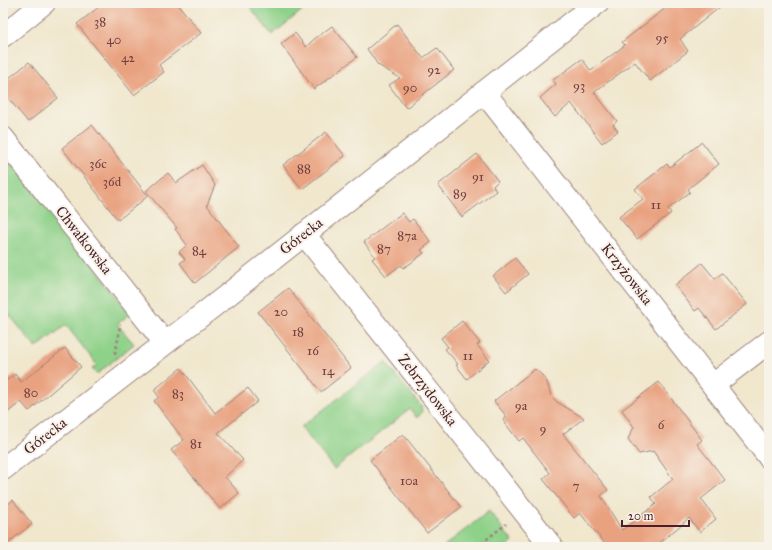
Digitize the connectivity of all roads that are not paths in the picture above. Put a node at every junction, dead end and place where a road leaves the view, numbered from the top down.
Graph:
1 (44, 3) edge
2 (597, 3) edge
3 (3, 36) edge
4 (484, 92) junction
5 (3, 138) edge
6 (304, 234) junction
7 (769, 342) edge
8 (165, 343) junction
9 (713, 385) junction
10 (769, 457) edge
11 (3, 469) edge
12 (552, 547) edge

1 - 3 street
2 - 4 street, Górecka
4 - 6 street, Górecka
4 - 9 street, Krzyżowska
5 - 8 street, Chwałkowska
6 - 8 street, Górecka
6 - 12 street, Zebrzydowska
7 - 9 street
8 - 11 street, Górecka
9 - 10 street, Krzyżowska

